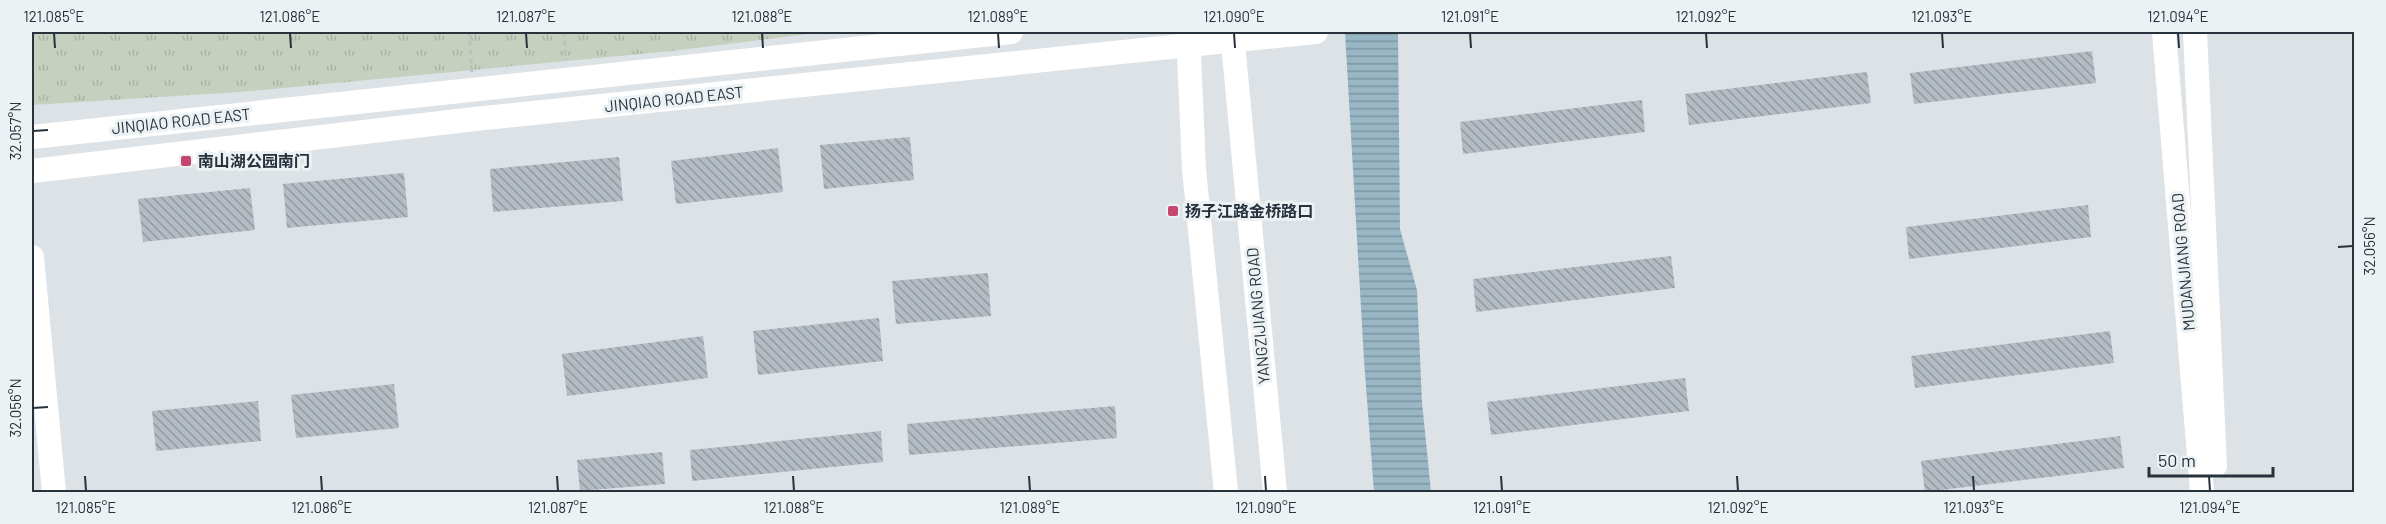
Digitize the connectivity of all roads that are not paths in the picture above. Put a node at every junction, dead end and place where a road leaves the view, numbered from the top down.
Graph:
1 (1011, 32) edge
2 (1316, 32) edge
3 (2164, 32) edge
4 (2195, 32) edge
5 (1232, 37) edge
6 (1188, 39) edge
7 (32, 137) edge
8 (32, 171) edge
9 (32, 257) edge
10 (54, 492) edge
11 (1226, 492) edge
12 (1275, 492) edge
13 (2202, 492) edge
14 (2217, 492) edge

1 - 7 street, JINQIAO ROAD EAST
2 - 5 street, JINQIAO ROAD EAST
3 - 13 street, MUDANJIANG ROAD
4 - 14 street, MUDANJIANG ROAD
5 - 6 street, JINQIAO ROAD EAST
5 - 12 street, YANGZIJIANG ROAD
6 - 8 street, JINQIAO ROAD EAST
6 - 11 street
9 - 10 street

